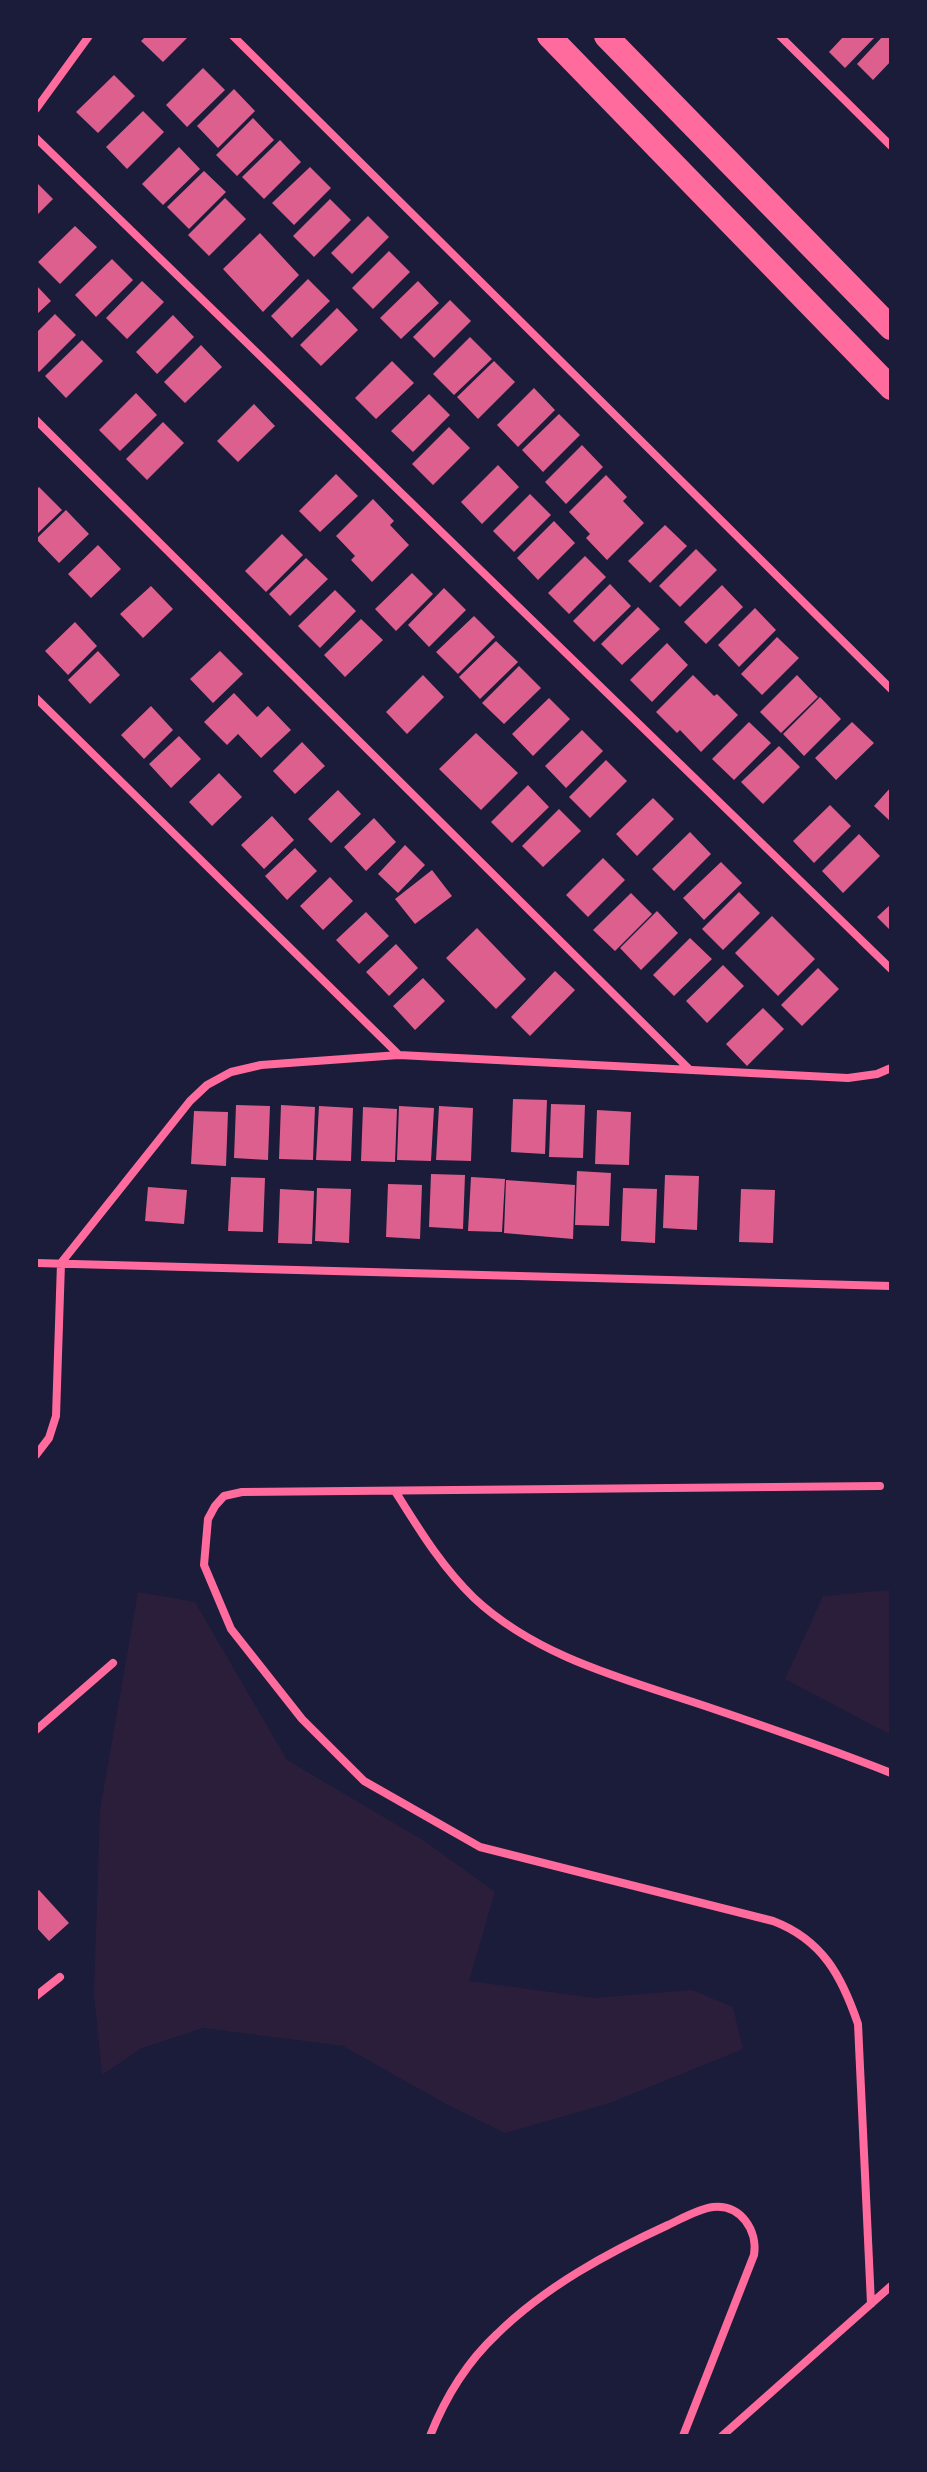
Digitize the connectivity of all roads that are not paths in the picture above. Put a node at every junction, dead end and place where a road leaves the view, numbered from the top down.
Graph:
1 (89, 36) edge
2 (233, 36) edge
3 (549, 36) edge
4 (606, 36) edge
5 (780, 36) edge
6 (36, 109) edge
7 (36, 138) edge
8 (891, 146) edge
9 (891, 328) edge
10 (891, 388) edge
11 (36, 420) edge
12 (891, 689) edge
13 (36, 698) edge
14 (891, 969) edge
15 (399, 1055) junction
16 (891, 1068) edge
17 (690, 1070) junction
18 (36, 1263) edge
19 (61, 1263) junction
20 (891, 1286) edge
21 (36, 1455) edge
22 (880, 1486) dead end
23 (395, 1491) junction
24 (113, 1663) dead end
25 (36, 1730) edge
26 (891, 1773) edge
27 (60, 1977) dead end
28 (36, 1996) edge
29 (891, 2286) edge
30 (871, 2304) junction
31 (430, 2436) edge
32 (683, 2436) edge
33 (722, 2436) edge

1 - 6 street
2 - 12 street
3 - 10 highway
4 - 9 highway
5 - 8 street
7 - 14 street
11 - 17 street
13 - 15 street
15 - 17 street
15 - 19 street
16 - 17 street
18 - 19 street
19 - 20 street
19 - 21 street
22 - 23 street
23 - 26 street
23 - 30 street
24 - 25 street
27 - 28 street
29 - 30 street
30 - 33 street
31 - 32 street

